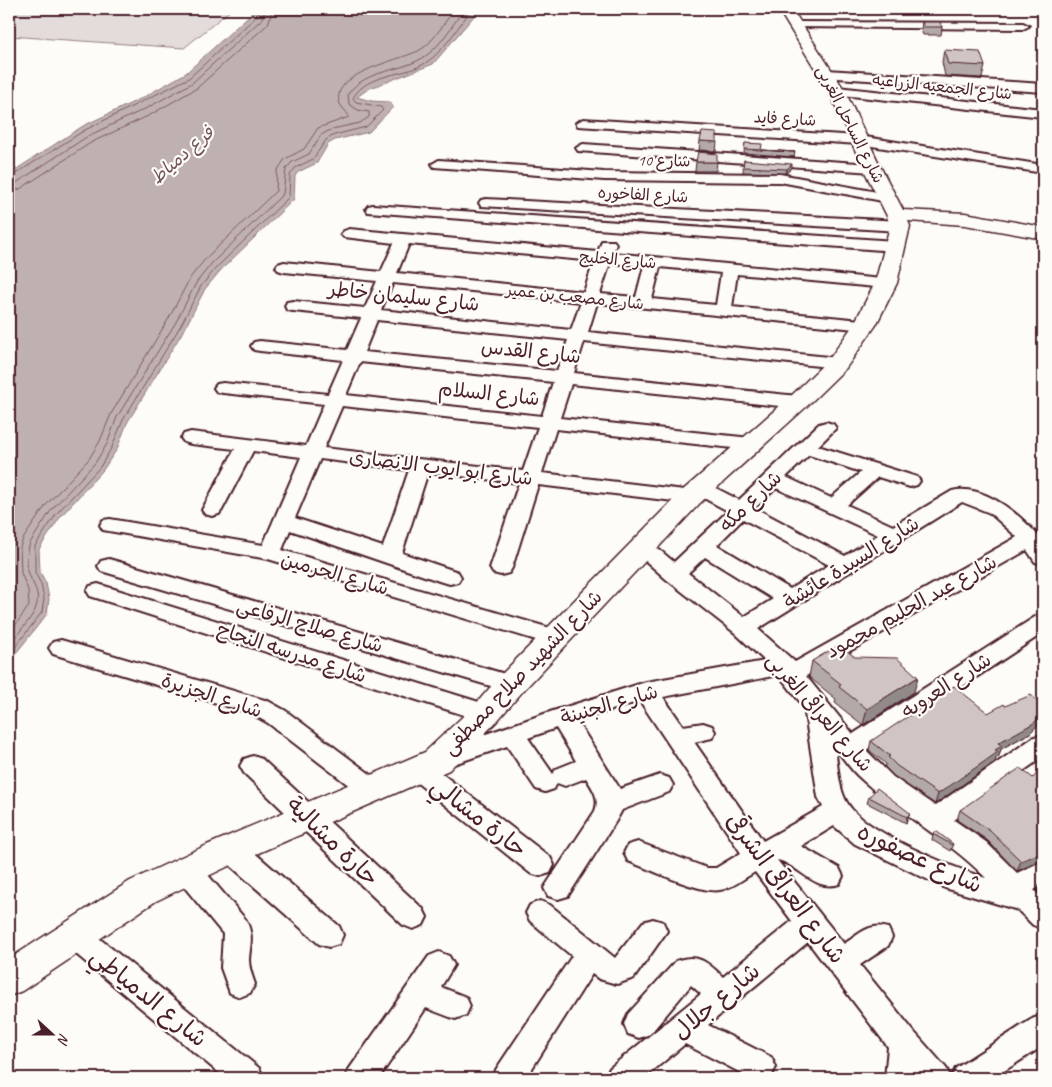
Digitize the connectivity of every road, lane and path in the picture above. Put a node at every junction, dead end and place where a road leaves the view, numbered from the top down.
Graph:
1 (785, 9) edge
2 (795, 24) junction
3 (1023, 26) dead end
4 (827, 74) junction
5 (1043, 88) edge
6 (837, 92) junction
7 (1043, 112) edge
8 (583, 123) dead end
9 (859, 140) junction
10 (583, 148) dead end
11 (439, 164) dead end
12 (872, 168) junction
13 (1043, 169) edge
14 (604, 176) junction
15 (384, 197) dead end
16 (373, 209) dead end
17 (595, 209) junction
18 (617, 218) junction
19 (895, 221) junction
20 (1035, 232) edge
21 (349, 234) dead end
22 (403, 239) junction
23 (604, 257) junction
24 (653, 262) junction
25 (284, 267) dead end
26 (730, 269) junction
27 (386, 277) junction
28 (886, 283) junction
29 (591, 298) junction
30 (643, 303) junction
31 (293, 306) dead end
32 (723, 311) junction
33 (371, 314) junction
34 (865, 325) junction
35 (578, 336) junction
36 (260, 346) dead end
37 (354, 355) junction
38 (838, 363) junction
39 (564, 378) junction
40 (224, 388) dead end
41 (335, 399) junction
42 (798, 402) junction
43 (550, 422) junction
44 (826, 428) dead end
45 (191, 438) dead end
46 (247, 444) junction
47 (751, 444) junction
48 (805, 448) junction
49 (313, 452) junction
50 (421, 464) junction
51 (875, 470) junction
52 (532, 477) junction
53 (773, 479) junction
54 (910, 481) dead end
55 (696, 493) junction
56 (834, 506) junction
57 (212, 510) dead end
58 (741, 510) junction
59 (284, 521) junction
60 (110, 525) dead end
61 (895, 535) junction
62 (1037, 535) edge
63 (703, 546) junction
64 (641, 547) junction
65 (270, 554) junction
66 (390, 557) junction
67 (1043, 557) edge
68 (846, 565) junction
69 (109, 566) dead end
70 (501, 568) dead end
71 (674, 574) junction
72 (450, 577) dead end
73 (98, 590) dead end
74 (790, 599) junction
75 (1043, 622) edge
76 (743, 628) junction
77 (556, 638) junction
78 (61, 648) dead end
79 (788, 670) junction
80 (510, 684) junction
81 (646, 691) junction
82 (816, 705) junction
83 (486, 713) junction
84 (562, 717) junction
85 (512, 734) junction
86 (1043, 744) edge
87 (850, 748) junction
88 (428, 765) junction
89 (592, 765) junction
90 (253, 766) dead end
91 (660, 785) dead end
92 (372, 790) junction
93 (611, 803) junction
94 (838, 811) junction
95 (309, 817) junction
96 (935, 820) junction
97 (232, 850) junction
98 (768, 851) junction
99 (638, 853) dead end
100 (540, 865) dead end
101 (187, 870) junction
102 (1043, 872) edge
103 (829, 876) dead end
104 (558, 888) dead end
105 (1028, 902) edge
106 (540, 914) dead end
107 (413, 917) dead end
108 (810, 923) junction
109 (653, 931) dead end
110 (74, 935) junction
111 (330, 935) dead end
112 (878, 938) dead end
113 (588, 956) junction
114 (841, 962) junction
115 (439, 965) dead end
116 (9, 979) edge
117 (240, 984) dead end
118 (420, 992) junction
119 (722, 995) junction
120 (456, 1006) dead end
121 (639, 1024) dead end
122 (683, 1028) junction
123 (1043, 1029) edge
124 (904, 1043) junction
125 (760, 1066) dead end
126 (246, 1078) edge
127 (362, 1078) edge
128 (508, 1078) edge
129 (621, 1078) edge
130 (901, 1078) edge
131 (935, 1078) edge
132 (967, 1078) edge

1 - 2 main road, شارع الساحل الغربى
2 - 3 street
2 - 4 main road, شارع الساحل الغربى
4 - 5 street
4 - 6 main road, شارع الساحل الغربى
6 - 7 street, شارع الجمعيه الزراعيه
6 - 9 main road, شارع الساحل الغربى
8 - 9 street, شارع فايد
9 - 12 main road, شارع الساحل الغربى
9 - 13 street, شارع فايد
10 - 12 street
11 - 14 street, شارع 10
12 - 19 main road, شارع الساحل الغربى
14 - 17 street
14 - 19 street, شارع 10
15 - 17 street, شارع الفاخوره
16 - 18 street
17 - 18 street, شارع الفاخوره
18 - 19 street
18 - 19 street, شارع الفاخوره
18 - 23 street
19 - 20 main road
19 - 28 main road, شارع الشهيد صلاح مصطفى
21 - 22 street, شارع الخليج
22 - 23 street, شارع الخليج
22 - 27 street
23 - 24 street, شارع الخليج
23 - 29 street
24 - 26 street, شارع الخليج
24 - 30 street
25 - 27 street, شارع مصعب بن عمير
26 - 28 street, شارع الخليج
26 - 32 street
27 - 29 street, شارع مصعب بن عمير
27 - 33 street
28 - 34 main road, شارع الشهيد صلاح مصطفى
29 - 30 street, شارع مصعب بن عمير
29 - 35 street
30 - 32 street, شارع مصعب بن عمير
31 - 33 street, شارع سليمان خاطر
32 - 34 street, شارع مصعب بن عمير
33 - 35 street, شارع سليمان خاطر
33 - 37 street
34 - 38 main road, شارع الشهيد صلاح مصطفى
35 - 38 street, شارع سليمان خاطر
35 - 39 street
36 - 37 street, شارع القدس
37 - 39 street, شارع القدس
37 - 41 street
38 - 42 main road, شارع الشهيد صلاح مصطفى
39 - 42 street, شارع القدس
39 - 43 street
40 - 41 street, شارع السلام
41 - 43 street, شارع السلام
41 - 49 street
42 - 47 main road, شارع الشهيد صلاح مصطفى
43 - 47 street, شارع السلام
43 - 52 street
44 - 48 street, شارع مكه
45 - 46 street, شارع ابو ايوب الانصارى
46 - 49 street, شارع ابو ايوب الانصارى
46 - 57 street
47 - 55 main road, شارع الشهيد صلاح مصطفى
48 - 51 street
48 - 53 street, شارع مكه
49 - 50 street, شارع ابو ايوب الانصارى
49 - 59 street
50 - 52 street, شارع ابو ايوب الانصارى
50 - 66 street
51 - 54 street
51 - 56 street
52 - 55 street, شارع ابو ايوب الانصارى
52 - 70 street
53 - 56 street
53 - 58 street, شارع مكه
55 - 58 street
55 - 64 main road, شارع الشهيد صلاح مصطفى
56 - 61 street
58 - 63 street, شارع مكه
58 - 68 street
59 - 65 street
59 - 66 street
60 - 65 street, شارع الحرمين
61 - 62 street, شارع السيدة عائشة
61 - 68 street, شارع السيدة عائشة
62 - 67 street
62 - 79 street, شارع عبد الحليم محمود
63 - 71 street, شارع مكه
63 - 74 street
64 - 71 street, شارع العراقى الغربى
64 - 77 main road, شارع الشهيد صلاح مصطفى
65 - 77 street, شارع الحرمين
66 - 72 street
68 - 74 street, شارع السيدة عائشة
69 - 80 street, شارع صلاح الرفاعى
71 - 76 street, شارع العراقى الغربى
73 - 83 street, شارع مدرسه النجاح
74 - 76 street, شارع السيدة عائشة
75 - 87 street, شارع العروبه
76 - 79 street, شارع العراقى الغربى
77 - 80 main road, شارع الشهيد صلاح مصطفى
78 - 92 street, شارع الجزيرة
79 - 81 street, شارع الجنينة
79 - 82 street, شارع العراقى الغربى
80 - 83 main road, شارع الشهيد صلاح مصطفى
81 - 84 street, شارع الجنينة
81 - 98 street, شارع العراقى الشرقى
82 - 87 street, شارع العراقى الغربى
82 - 94 street, شارع عصفوره
83 - 88 main road, شارع الشهيد صلاح مصطفى
84 - 85 street, شارع الجنينة
84 - 89 street
85 - 88 street, شارع الجنينة
85 - 89 street
86 - 96 street
87 - 96 street, شارع العراقى الغربى
88 - 92 main road, شارع الشهيد صلاح مصطفى
88 - 100 street, حارة مشالي
89 - 93 street
90 - 95 street, حارة مشالية
91 - 93 street
92 - 95 main road, شارع الشهيد صلاح مصطفى
93 - 104 street
94 - 98 street
94 - 105 street, شارع عصفوره
95 - 97 main road, شارع الشهيد صلاح مصطفى
95 - 107 street, حارة مشالية
96 - 105 street, شارع العراقى الغربى
97 - 101 main road, شارع الشهيد صلاح مصطفى
97 - 111 street
98 - 99 street
98 - 103 street
98 - 108 street, شارع العراقى الشرقى
101 - 110 main road, شارع الشهيد صلاح مصطفى
101 - 117 street
102 - 105 street
106 - 113 street
108 - 114 street, شارع العراقى الشرقى
108 - 119 street, شارع جلال
109 - 113 street
110 - 116 main road, شارع الشهيد صلاح مصطفى
110 - 126 street, شارع الدمياطي
112 - 114 street
113 - 128 street
114 - 124 street, شارع العراقى الشرقى
115 - 118 street
118 - 120 street
118 - 127 street
119 - 121 street
119 - 122 street, شارع جلال
122 - 125 street
122 - 129 street, شارع جلال
123 - 132 street
124 - 130 street
124 - 131 street, شارع العراقى الشرقى

